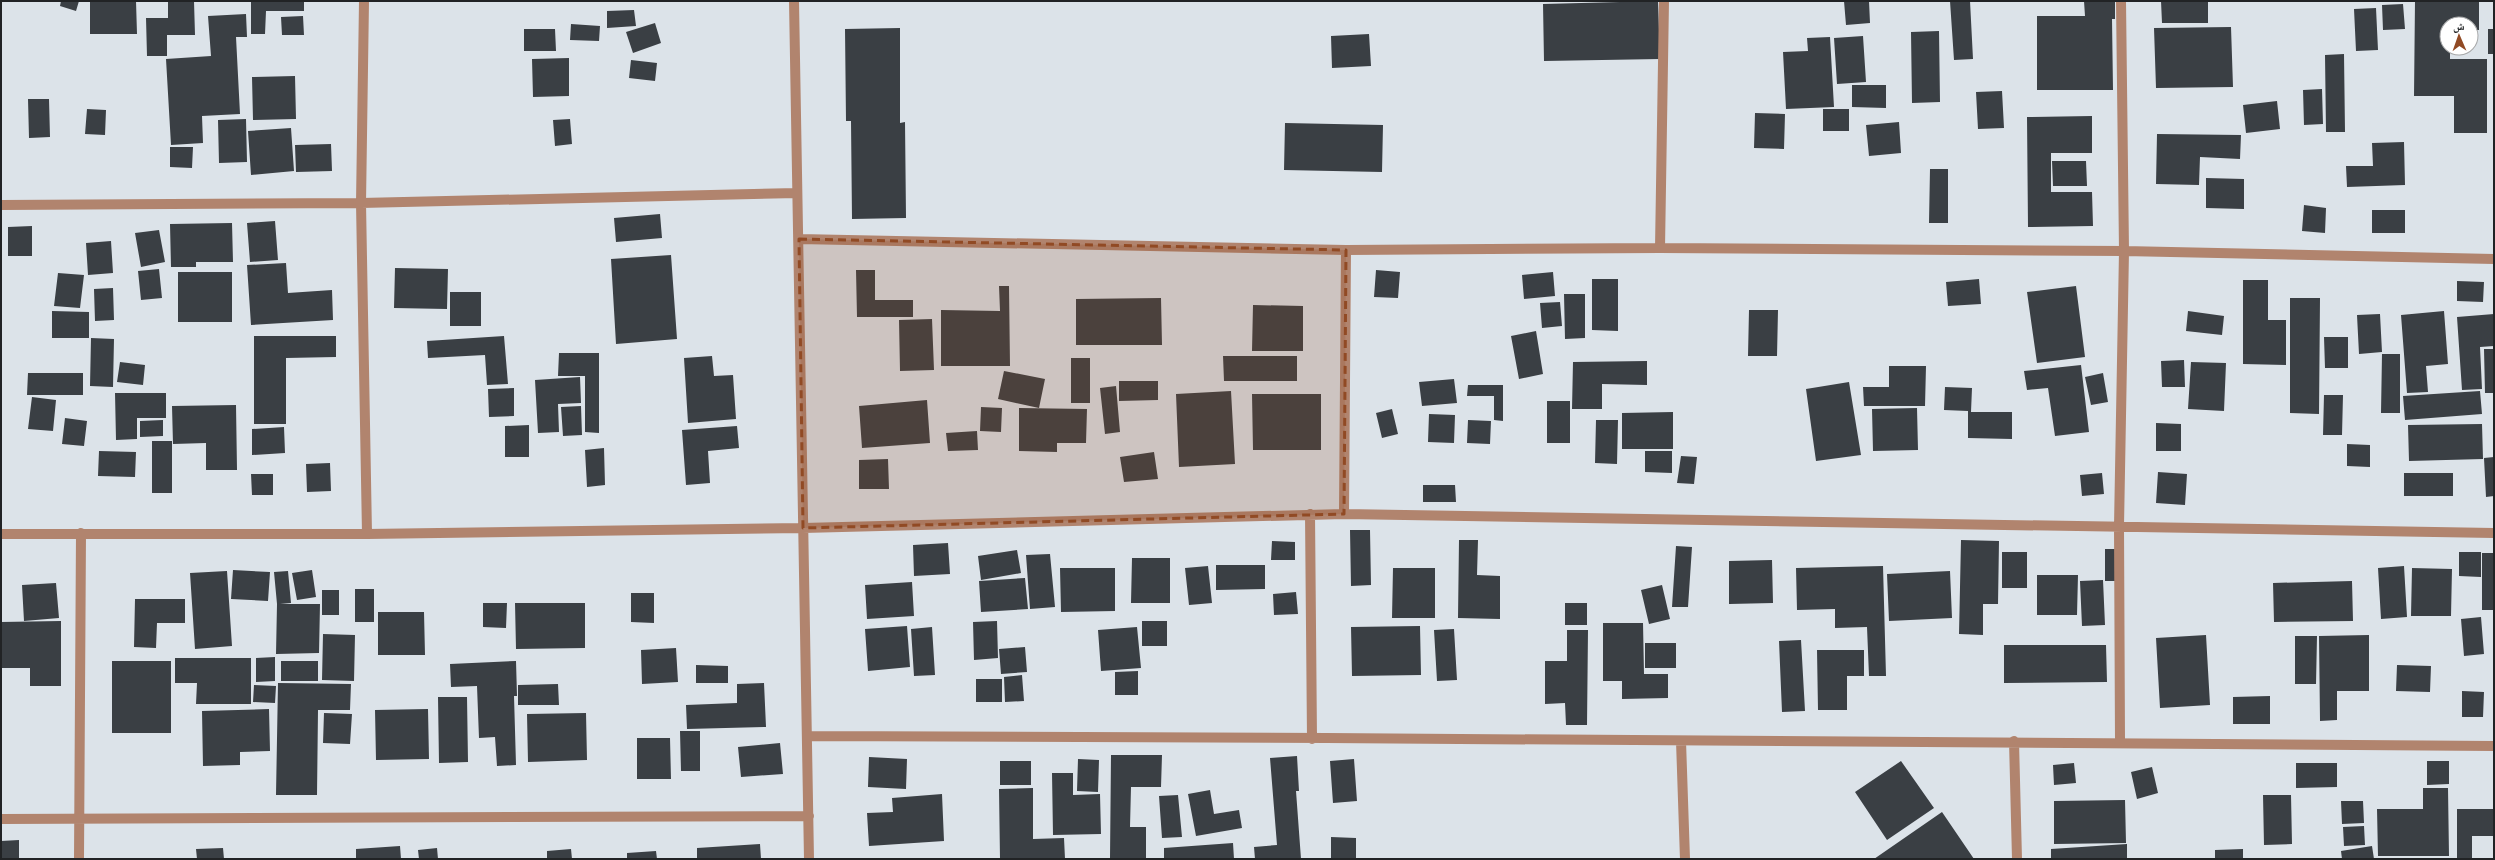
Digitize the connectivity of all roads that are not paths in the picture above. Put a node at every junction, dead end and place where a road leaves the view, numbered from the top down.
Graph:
1 (364, 1) edge
2 (794, 1) edge
3 (1664, 1) edge
4 (2121, 1) edge
5 (798, 193) junction
6 (361, 203) junction
7 (1, 205) edge
8 (798, 240) junction
9 (1660, 248) junction
10 (1346, 250) junction
11 (2124, 251) junction
12 (2494, 259) edge
13 (1310, 514) junction
14 (1344, 514) junction
15 (2118, 526) junction
16 (803, 528) junction
17 (2494, 533) edge
18 (1, 534) edge
19 (81, 534) junction
20 (367, 534) junction
21 (808, 736) junction
22 (1312, 739) junction
23 (1681, 741) junction
24 (2120, 741) junction
25 (2014, 742) junction
26 (2494, 746) edge
27 (809, 816) junction
28 (1, 819) edge
29 (78, 819) junction
30 (79, 859) edge
31 (810, 859) edge
32 (1685, 859) edge
33 (2017, 859) edge

1 - 6 street
2 - 5 street
3 - 9 street
4 - 11 street
5 - 6 street
5 - 8 street
6 - 7 street
6 - 20 street
8 - 10 street
8 - 16 street
9 - 10 street
9 - 11 street
10 - 14 street
11 - 12 street
11 - 15 street
13 - 14 street
13 - 16 street
13 - 22 street
14 - 15 street
15 - 17 street
15 - 24 street
16 - 20 street
16 - 21 street
18 - 19 street
19 - 20 street
19 - 29 street
21 - 22 street
21 - 27 street
22 - 23 street
23 - 25 street
23 - 32 street
24 - 25 street
24 - 26 street
25 - 33 street
27 - 29 street
27 - 31 street
28 - 29 street
29 - 30 street

